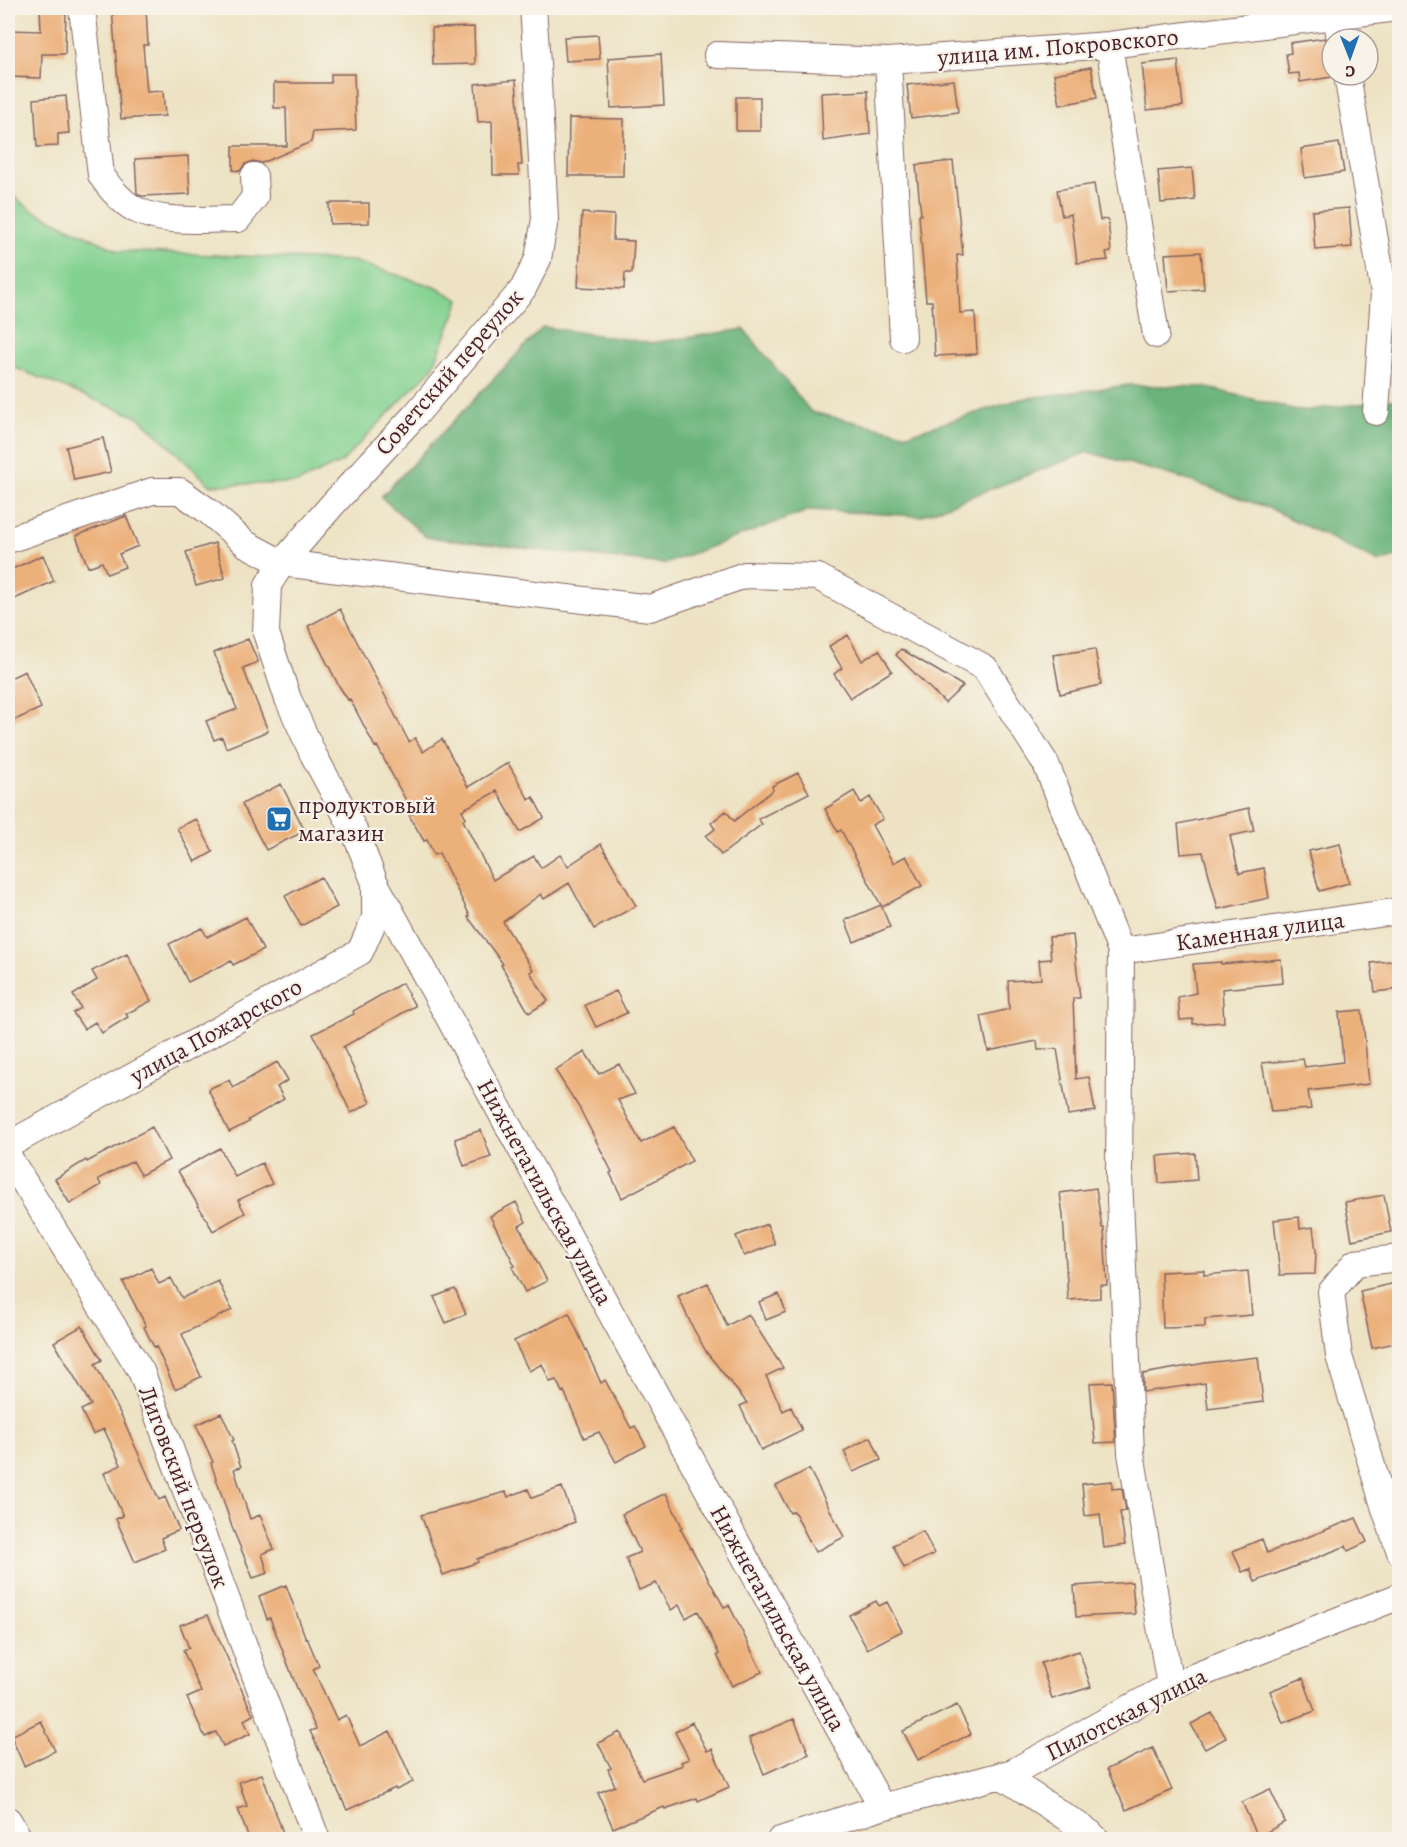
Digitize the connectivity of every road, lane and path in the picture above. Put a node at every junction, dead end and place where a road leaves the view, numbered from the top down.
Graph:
1 (82, 8) edge
2 (532, 8) edge
3 (1397, 8) edge
4 (1337, 22) edge
5 (1109, 45) junction
6 (717, 55) dead end
7 (888, 61) junction
8 (1349, 87) edge
9 (254, 176) dead end
10 (1156, 335) dead end
11 (903, 338) dead end
12 (1376, 412) dead end
13 (8, 540) edge
14 (282, 562) junction
15 (375, 883) junction
16 (1400, 911) edge
17 (1121, 951) junction
18 (8, 1145) edge
19 (8, 1156) edge
20 (1400, 1258) edge
21 (1400, 1552) edge
22 (1400, 1596) edge
23 (1170, 1686) junction
24 (1001, 1775) junction
25 (882, 1807) junction
26 (8, 1820) edge
27 (1093, 1837) edge
28 (20, 1839) edge
29 (317, 1839) edge
30 (780, 1839) edge

1 - 9 street
2 - 14 street, Советский переулок
3 - 4 street, улица им. Покровского
4 - 5 street, улица им. Покровского
5 - 7 street, улица им. Покровского
5 - 10 street
6 - 7 street, улица им. Покровского
7 - 11 street
8 - 12 street
13 - 14 street
14 - 15 street, Нижнетагильская улица
14 - 17 street
15 - 18 street, улица Пожарского
15 - 25 street, Нижнетагильская улица
16 - 17 street, Каменная улица
17 - 23 street
19 - 29 street, Лиговский переулок
20 - 21 street
22 - 23 street, Пилотская улица
23 - 24 street, Пилотская улица
24 - 25 street, Пилотская улица
24 - 27 street
25 - 30 street, Пилотская улица
26 - 28 street

